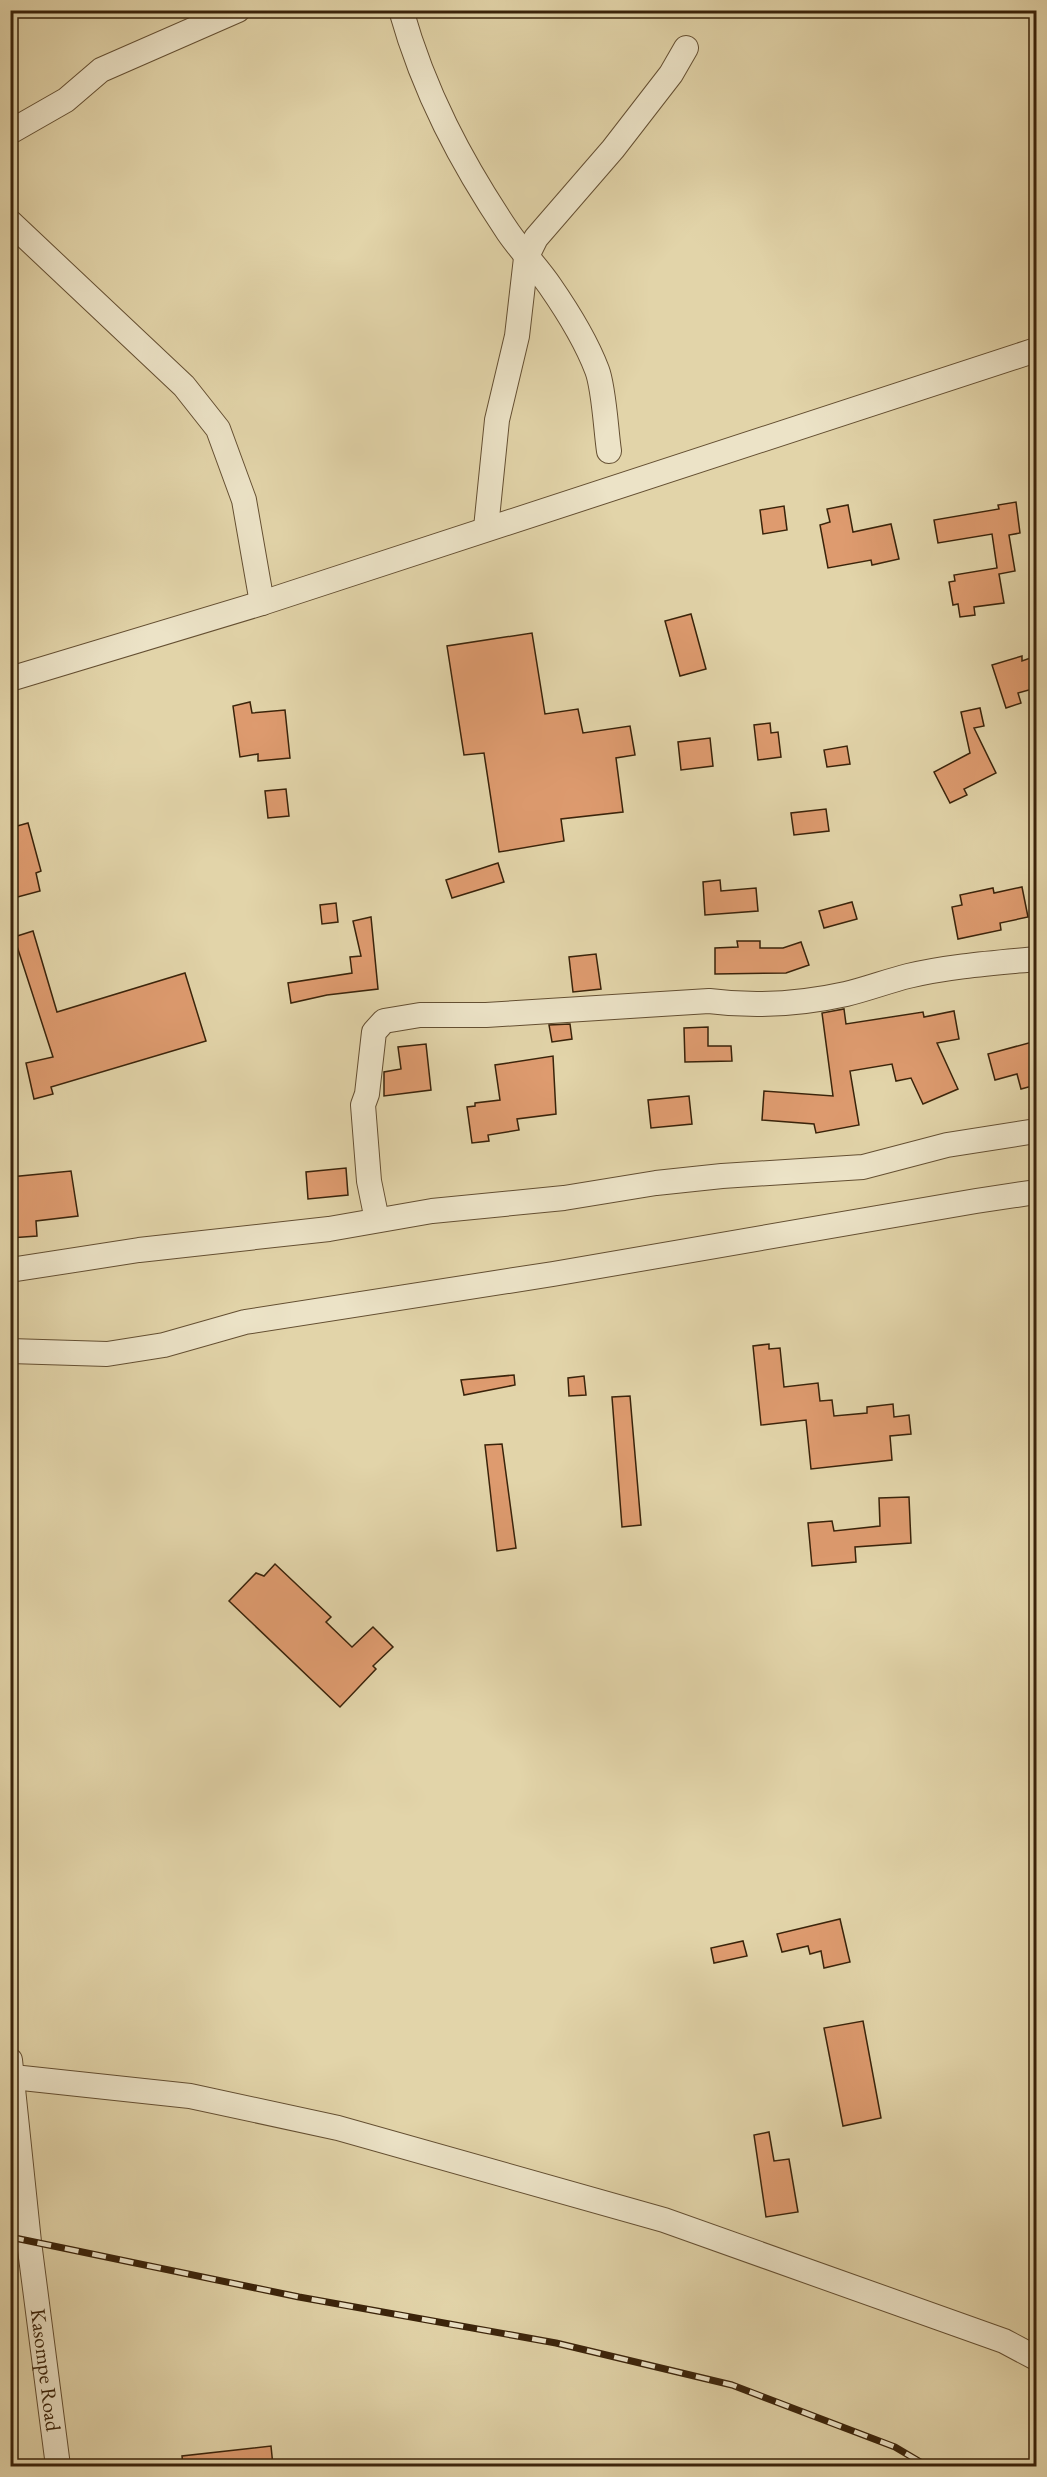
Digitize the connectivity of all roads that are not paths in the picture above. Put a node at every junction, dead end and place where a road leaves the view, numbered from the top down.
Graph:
1 (238, 10) edge
2 (401, 10) edge
3 (686, 48) dead end
4 (10, 132) edge
5 (10, 222) edge
6 (526, 258) junction
7 (1036, 350) edge
8 (609, 451) dead end
9 (486, 528) junction
10 (262, 603) junction
11 (10, 679) edge
12 (1036, 959) edge
13 (1036, 1131) edge
14 (1036, 1192) edge
15 (376, 1220) junction
16 (10, 1270) edge
17 (10, 1351) edge
18 (12, 2069) edge
19 (1036, 2358) edge
20 (57, 2466) edge

1 - 4 street
2 - 6 street
3 - 6 street
5 - 10 street
6 - 8 street
6 - 9 street
7 - 9 street
9 - 10 street
10 - 11 street
12 - 15 street
13 - 15 street
14 - 17 street
15 - 16 street
18 - 19 street
18 - 20 street, Kasompe Road

